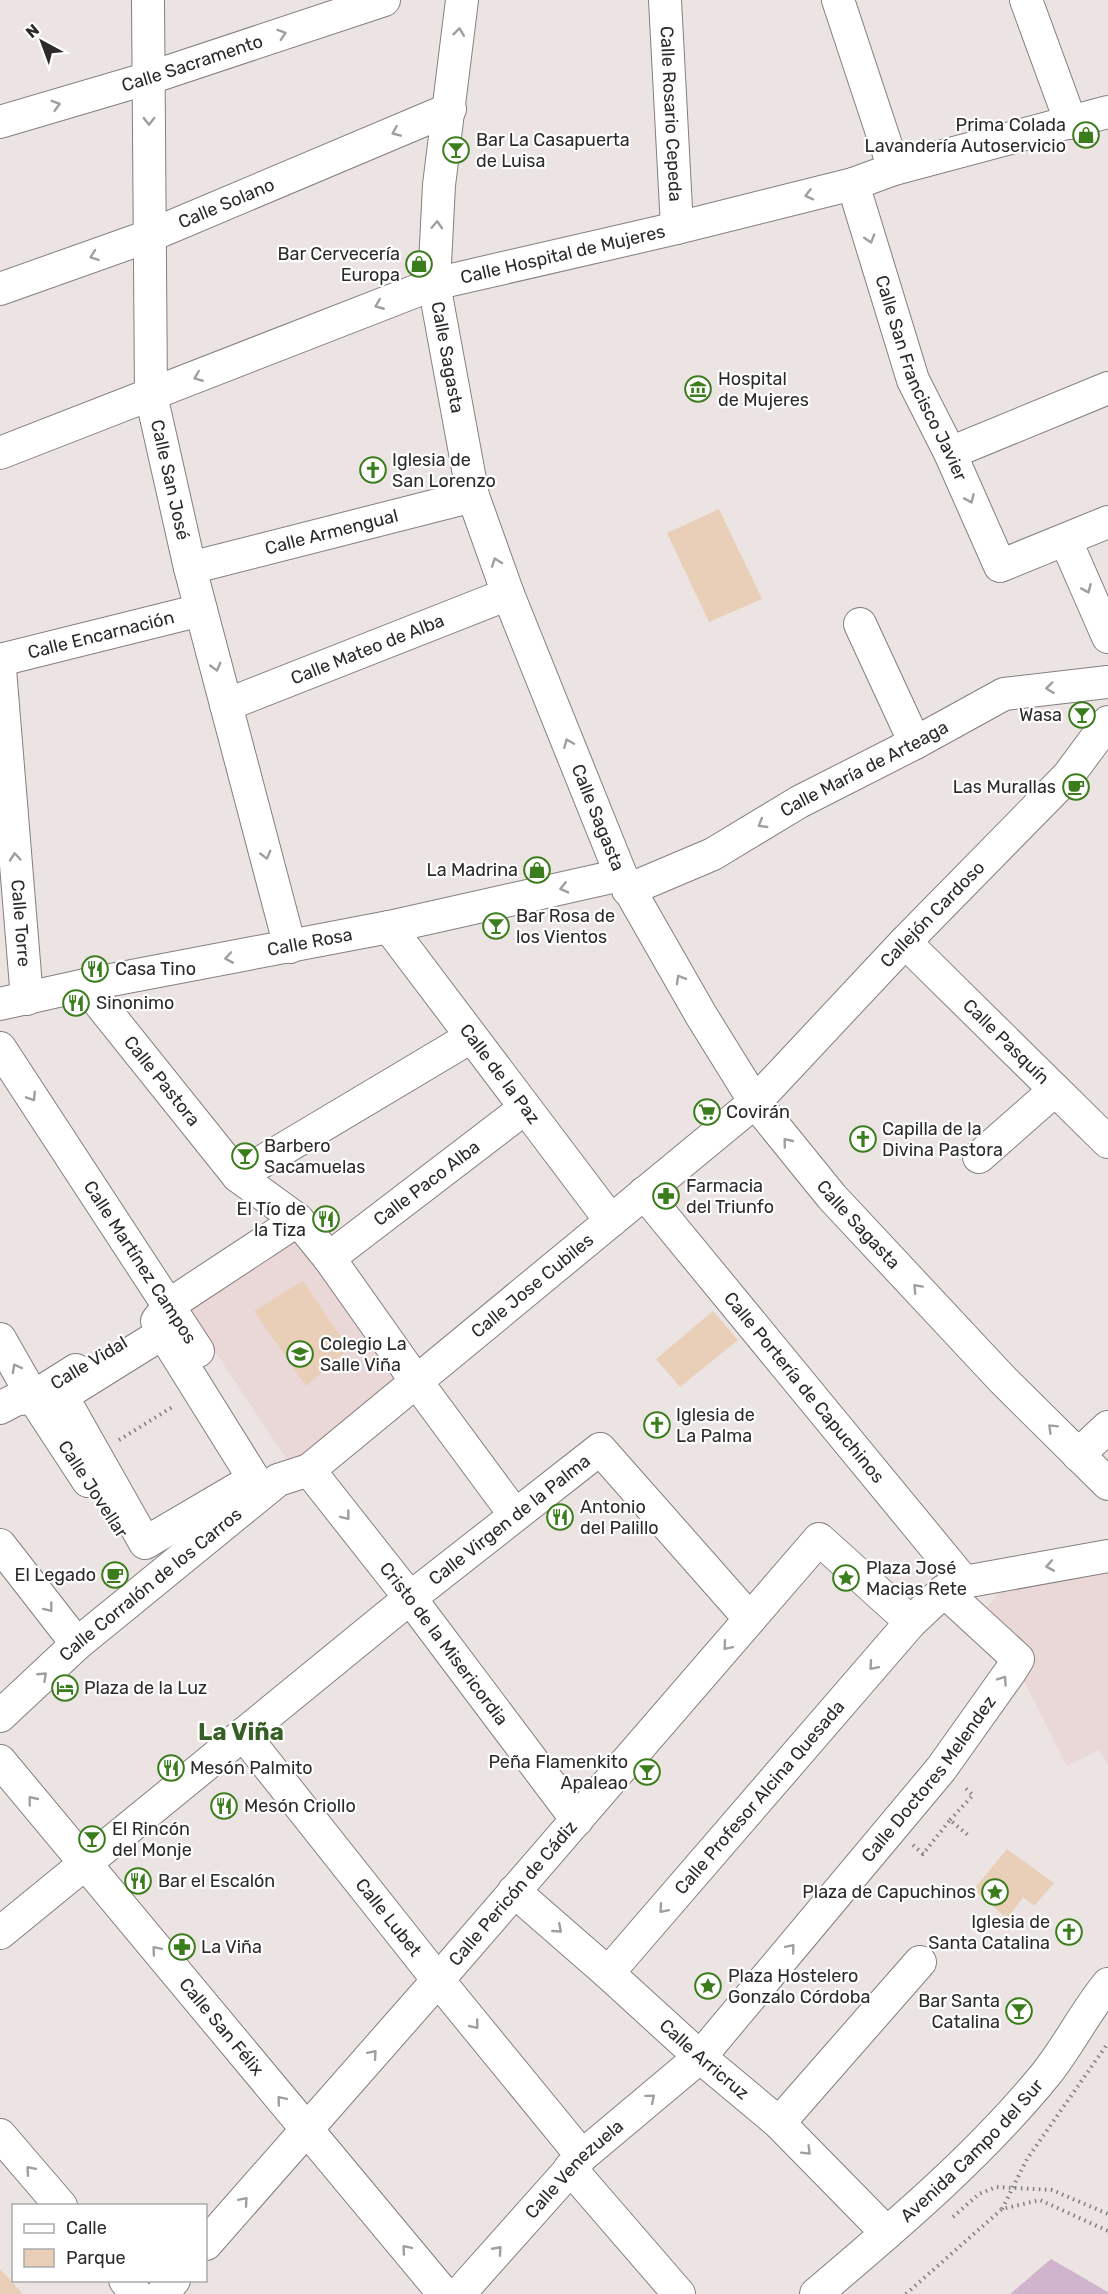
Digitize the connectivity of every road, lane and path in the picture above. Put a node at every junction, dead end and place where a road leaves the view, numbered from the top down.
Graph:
1 (148, 0) edge
2 (384, 0) edge
3 (462, 0) edge
4 (665, 0) edge
5 (838, 0) edge
6 (1026, 0) edge
7 (149, 78) junction
8 (450, 109) junction
9 (1108, 112) edge
10 (0, 122) edge
11 (1071, 123) junction
12 (894, 169) junction
13 (853, 184) junction
14 (677, 228) junction
15 (149, 236) junction
16 (434, 284) junction
17 (0, 289) edge
18 (1108, 388) edge
19 (151, 395) junction
20 (0, 453) edge
21 (950, 453) junction
22 (473, 496) junction
23 (1108, 522) edge
24 (1066, 541) junction
25 (190, 568) junction
26 (508, 594) junction
27 (201, 610) junction
28 (860, 624) dead end
29 (1108, 637) edge
30 (0, 660) edge
31 (0, 669) edge
32 (1108, 682) edge
33 (226, 705) junction
34 (1108, 722) edge
35 (915, 743) junction
36 (625, 883) junction
37 (389, 927) junction
38 (905, 942) junction
39 (290, 947) junction
40 (86, 985) junction
41 (14, 1001) edge
42 (471, 1037) junction
43 (0, 1048) edge
44 (1055, 1090) junction
45 (755, 1102) junction
46 (525, 1108) junction
47 (1108, 1142) edge
48 (980, 1157) dead end
49 (238, 1176) junction
50 (644, 1193) junction
51 (298, 1220) junction
52 (611, 1221) junction
53 (329, 1258) junction
54 (169, 1305) junction
55 (0, 1339) edge
56 (416, 1381) junction
57 (199, 1391) junction
58 (33, 1397) junction
59 (0, 1408) edge
60 (1108, 1427) edge
61 (95, 1455) junction
62 (1078, 1455) junction
63 (309, 1470) junction
64 (278, 1480) junction
65 (1108, 1484) edge
66 (515, 1515) junction
67 (0, 1545) edge
68 (1108, 1556) edge
69 (154, 1581) junction
70 (954, 1586) junction
71 (410, 1598) junction
72 (750, 1619) junction
73 (911, 1622) junction
74 (77, 1644) junction
75 (0, 1716) edge
76 (243, 1734) junction
77 (0, 1761) edge
78 (577, 1820) junction
79 (892, 1827) junction
80 (969, 1836) dead end
81 (85, 1865) junction
82 (514, 1891) junction
83 (5, 1919) edge
84 (920, 1962) dead end
85 (608, 1973) junction
86 (438, 1980) junction
87 (1107, 1983) edge
88 (1108, 2043) edge
89 (700, 2057) junction
90 (779, 2122) junction
91 (306, 2130) junction
92 (0, 2135) edge
93 (576, 2162) junction
94 (1014, 2187) junction
95 (59, 2204) edge
96 (1002, 2209) junction
97 (1108, 2214) edge
98 (953, 2217) dead end
99 (1108, 2231) edge
100 (887, 2233) junction
101 (207, 2243) edge
102 (127, 2282) edge
103 (172, 2282) edge
104 (136, 2294) edge
105 (162, 2294) edge
106 (444, 2294) edge
107 (459, 2294) edge
108 (680, 2294) edge
109 (816, 2294) edge
110 (906, 2294) edge

1 - 7 street, Calle San José
7 -> 2 street, Calle Sacramento
8 -> 3 street, Calle Sagasta
4 - 14 street, Calle Rosario Cepeda
5 - 12 street
6 - 11 street
10 -> 7 street, Calle Sacramento
7 -> 15 street, Calle San José
8 -> 15 street, Calle Solano
16 -> 8 street, Calle Sagasta
9 - 11 street, Calle Hospital de Mujeres
11 - 12 street, Calle Hospital de Mujeres
12 - 13 street, Calle Hospital de Mujeres
13 -> 14 street, Calle Hospital de Mujeres
13 -> 21 street, Calle San Francisco Javier
14 - 16 street, Calle Hospital de Mujeres
15 -> 17 street, Calle Solano
15 - 19 street, Calle San José
16 -> 19 street, Calle Hospital de Mujeres
16 - 22 street, Calle Sagasta
18 - 21 street
19 - 20 street, Calle Hospital de Mujeres
19 - 25 street, Calle San José
21 -> 24 street, Calle San Francisco Javier
22 - 25 street, Calle Armengual
26 -> 22 street, Calle Sagasta
23 - 24 street
24 -> 29 street
25 - 27 street, Calle San José
26 - 33 street, Calle Mateo de Alba
36 -> 26 street, Calle Sagasta
27 - 30 street, Calle Encarnación
27 -> 33 street, Calle San José
28 - 35 street
41 -> 31 street, Calle Torre
32 -> 35 street, Calle María de Arteaga
33 -> 39 street, Calle San José
34 - 38 street, Callejón Cardoso
35 -> 36 street, Calle María de Arteaga
36 -> 37 street, Calle Rosa
45 -> 36 street, Calle Sagasta
37 - 39 street, Calle Rosa
37 - 42 street, Calle de la Paz
38 - 44 street, Calle Pasquín
38 - 45 street, Callejón Cardoso
39 -> 40 street, Calle Rosa
40 - 41 street, Calle Rosa
40 - 49 street, Calle Pastora
42 - 46 street, Calle de la Paz
42 - 49 street
43 -> 54 street, Calle Martínez Campos
44 - 47 street, Calle Pasquín
44 - 48 street
45 - 50 street, Calle Jose Cubiles
62 -> 45 street, Calle Sagasta
46 - 52 street, Calle de la Paz
46 - 53 street, Calle Paco Alba
49 - 51 street, Calle Pastora
50 - 52 street, Calle Jose Cubiles
50 - 70 street, Calle Portería de Capuchinos
51 - 53 street, Calle Pastora
51 - 54 street, Calle Vidal
52 - 56 street, Calle Jose Cubiles
53 - 56 street, Calle Pastora
54 - 58 street, Calle Vidal
54 - 64 street, Calle Martínez Campos
58 -> 55 street, Calle Jovellar
56 - 63 street, Calle Jose Cubiles
56 - 66 street, Calle Pastora
57 - 61 path
57 - 61 street
57 - 61 street
58 - 59 street, Calle Vidal
58 - 69 street, Calle Jovellar
60 - 62 street
62 - 65 street, Calle Sagasta
63 - 64 street, Calle Corralón de los Carros
63 -> 71 street, Cristo de la Misericordia
64 - 69 street, Calle Corralón de los Carros
66 - 71 street, Calle Virgen de la Palma
66 - 72 street, Calle Virgen de la Palma
67 -> 74 street
68 -> 70 street
69 - 74 street, Calle Corralón de los Carros
70 - 73 street, Calle Profesor Alcina Quesada
79 -> 70 street, Calle Doctores Melendez
71 - 76 street, Calle Virgen de la Palma
71 - 78 street, Cristo de la Misericordia
72 - 73 street, Calle Pericón de Cádiz
72 -> 78 street, Calle Pericón de Cádiz
73 -> 85 street, Calle Profesor Alcina Quesada
75 -> 74 street, Calle Corralón de los Carros
76 - 81 street, Calle Virgen de la Palma
76 - 86 street, Calle Lubet
81 -> 77 street, Calle San Félix
78 - 82 street, Calle Pericón de Cádiz
79 - 80 path
89 -> 79 street, Calle Doctores Melendez
81 - 83 street, Calle Virgen de la Palma
91 -> 81 street, Calle San Félix
82 -> 85 street, Calle Arricruz
82 - 86 street, Calle Pericón de Cádiz
84 - 90 street
85 - 89 street, Calle Arricruz
91 -> 86 street, Calle Pericón de Cádiz
86 -> 93 street, Calle Lubet
87 - 100 street, Avenida Campo del Sur
88 - 94 path
89 - 90 street, Calle Arricruz
93 -> 89 street, Calle Venezuela
90 -> 100 street, Calle Arricruz
101 -> 91 street, Calle Pericón de Cádiz
106 -> 91 street, Calle San Félix
95 -> 92 street
107 -> 93 street, Calle Venezuela
93 - 108 street, Calle Lubet
94 - 96 path
94 - 97 path
94 - 98 path
96 - 99 path
96 - 110 path
100 - 109 street, Avenida Campo del Sur
102 - 104 street
103 - 105 street

